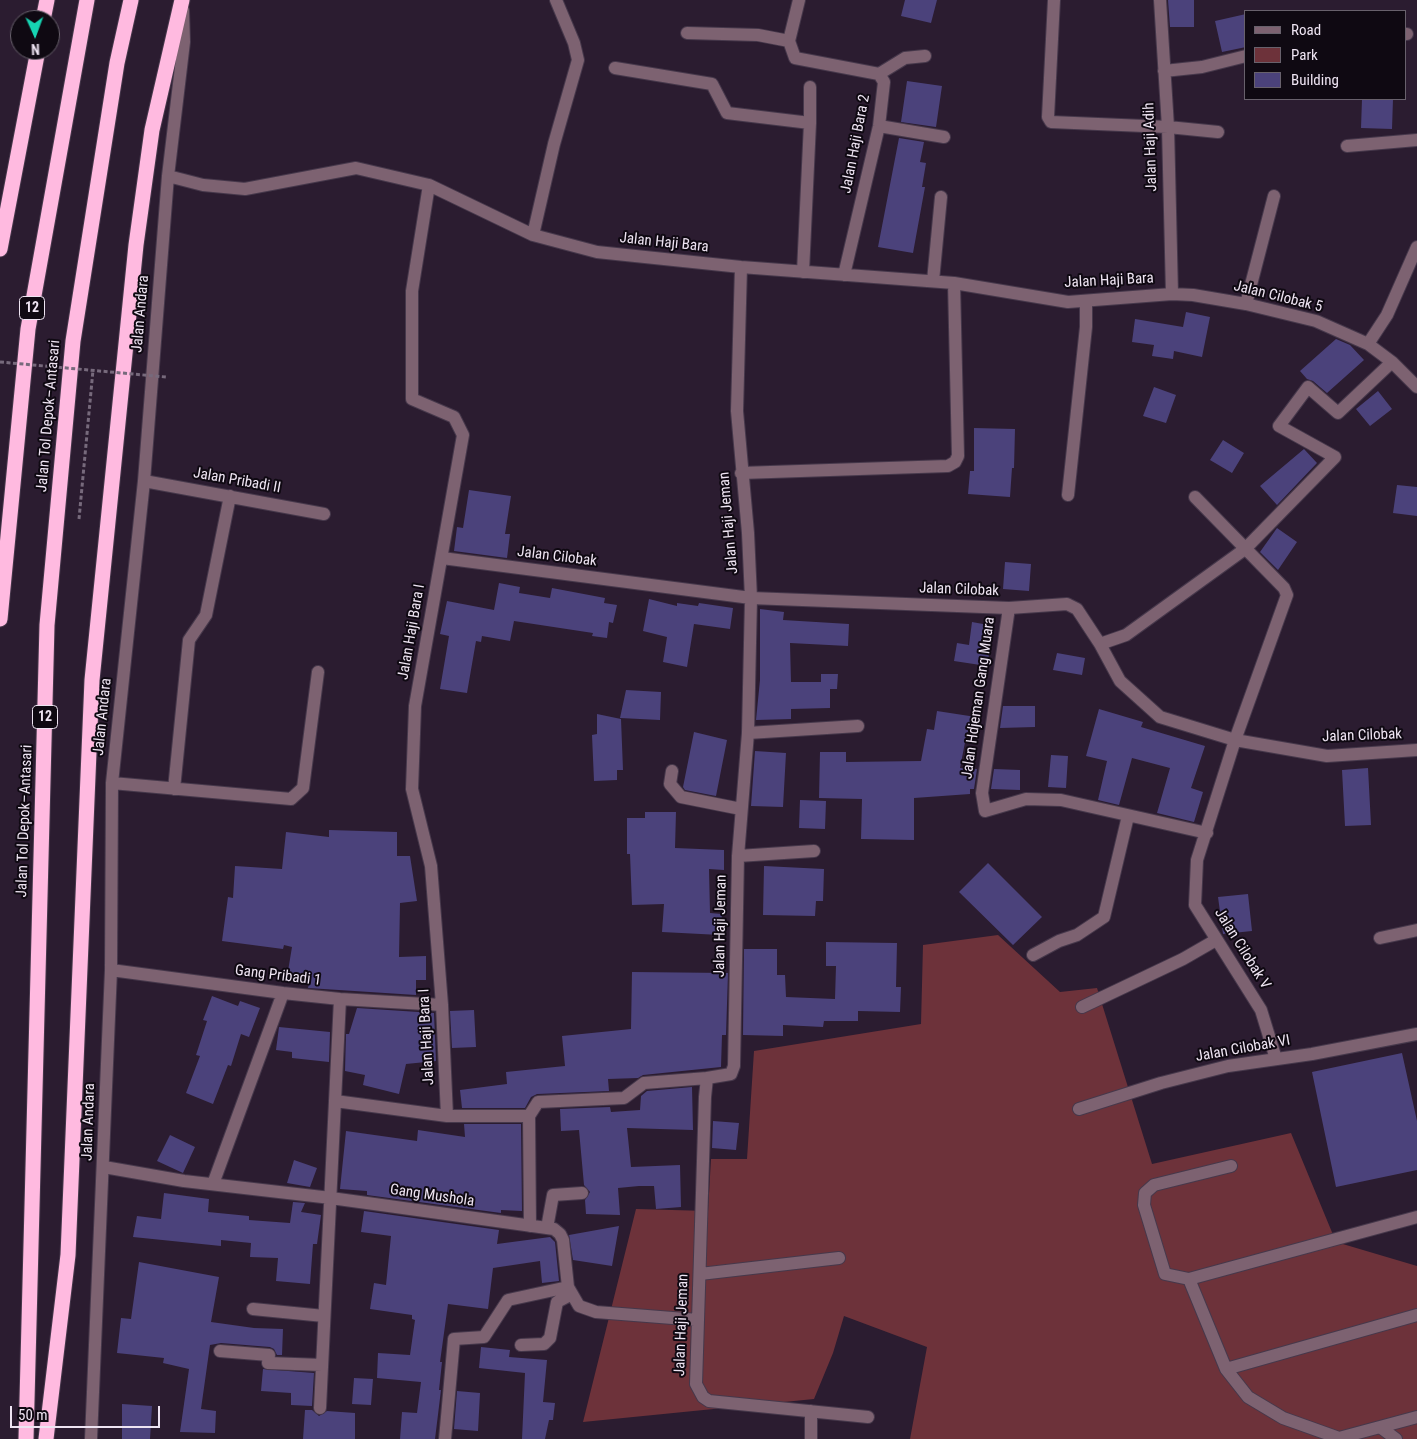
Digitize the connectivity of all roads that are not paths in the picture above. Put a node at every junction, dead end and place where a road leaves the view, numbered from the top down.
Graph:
1 (87, 0) edge
2 (131, 0) edge
3 (183, 0) edge
4 (556, 0) edge
5 (800, 0) edge
6 (1054, 0) edge
7 (1160, 0) edge
8 (687, 33) dead end
9 (789, 41) junction
10 (925, 56) dead end
11 (1244, 56) edge
12 (36, 60) edge
13 (615, 68) dead end
14 (1164, 71) junction
15 (879, 74) junction
16 (810, 87) dead end
17 (810, 123) junction
18 (879, 126) junction
19 (1168, 127) junction
20 (1218, 132) dead end
21 (944, 137) dead end
22 (1417, 140) edge
23 (1347, 146) dead end
24 (168, 176) junction
25 (429, 185) junction
26 (1274, 196) dead end
27 (942, 198) dead end
28 (533, 235) junction
29 (1417, 247) edge
30 (0, 249) edge
31 (741, 267) junction
32 (803, 272) junction
33 (844, 275) junction
34 (933, 281) junction
35 (954, 283) junction
36 (1172, 294) junction
37 (1086, 302) junction
38 (1246, 304) junction
39 (1368, 344) junction
40 (1392, 362) junction
41 (1417, 387) edge
42 (741, 473) junction
43 (144, 481) junction
44 (1068, 495) dead end
45 (230, 496) junction
46 (1195, 497) dead end
47 (324, 514) dead end
48 (1245, 549) junction
49 (442, 558) junction
50 (751, 598) junction
51 (1009, 608) junction
52 (0, 619) edge
53 (1100, 644) junction
54 (318, 672) dead end
55 (858, 726) dead end
56 (748, 732) junction
57 (1235, 740) junction
58 (1417, 750) edge
59 (672, 771) dead end
60 (112, 783) junction
61 (174, 789) junction
62 (741, 808) junction
63 (1128, 816) junction
64 (1207, 833) junction
65 (814, 851) dead end
66 (738, 856) junction
67 (1417, 930) edge
68 (1380, 938) dead end
69 (1216, 940) junction
70 (1034, 955) dead end
71 (111, 970) junction
72 (283, 993) junction
73 (340, 999) junction
74 (1091, 1002) dead end
75 (442, 1005) junction
76 (1417, 1034) edge
77 (1276, 1059) junction
78 (707, 1078) junction
79 (335, 1101) junction
80 (1079, 1108) dead end
81 (447, 1116) junction
82 (529, 1116) junction
83 (1231, 1166) dead end
84 (104, 1167) junction
85 (213, 1184) junction
86 (582, 1193) dead end
87 (331, 1198) junction
88 (1417, 1217) edge
89 (530, 1226) junction
90 (547, 1228) junction
91 (839, 1258) dead end
92 (700, 1274) junction
93 (1189, 1279) junction
94 (570, 1290) junction
95 (253, 1310) dead end
96 (1417, 1315) edge
97 (324, 1316) junction
98 (698, 1320) junction
99 (521, 1345) dead end
100 (220, 1351) dead end
101 (322, 1365) junction
102 (1226, 1369) junction
103 (320, 1408) dead end
104 (811, 1411) junction
105 (868, 1417) dead end
106 (1417, 1417) edge
107 (1380, 1427) junction
108 (26, 1439) edge
109 (46, 1439) edge
110 (91, 1439) edge
111 (445, 1439) edge
112 (811, 1439) edge
113 (1396, 1439) edge

1 - 52 highway, Jalan Tol Depok–Antasari / 12
2 - 108 highway, Jalan Tol Depok–Antasari / 12
3 - 24 street, Jalan Andara
3 - 109 highway
4 - 28 street
5 - 9 street
6 - 19 street
7 - 14 street, Jalan Haji Adih
8 - 9 street
9 - 15 street
10 - 15 street
11 - 14 street
12 - 30 highway
13 - 17 street
14 - 19 street, Jalan Haji Adih
15 - 18 street, Jalan Haji Bara 2
16 - 17 street
17 - 32 street
18 - 21 street
18 - 33 street, Jalan Haji Bara 2
19 - 20 street
19 - 36 street, Jalan Haji Adih
22 - 23 street
24 - 25 street, Jalan Haji Bara
24 - 43 street, Jalan Andara
25 - 28 street, Jalan Haji Bara
25 - 49 street, Jalan Haji Bara I
26 - 38 street
27 - 34 street
28 - 31 street, Jalan Haji Bara
29 - 39 street
31 - 32 street, Jalan Haji Bara
31 - 42 street, Jalan Haji Jeman
32 - 33 street, Jalan Haji Bara
33 - 34 street, Jalan Haji Bara
34 - 35 street, Jalan Haji Bara
35 - 37 street, Jalan Haji Bara
35 - 42 street
36 - 37 street, Jalan Haji Bara
36 - 38 street, Jalan Cilobak 5
37 - 44 street
38 - 39 street, Jalan Cilobak 5
39 - 40 street, Jalan Cilobak 5
40 - 41 street, Jalan Cilobak 5
40 - 48 street
42 - 50 street, Jalan Haji Jeman
43 - 45 street, Jalan Pribadi II
43 - 60 street, Jalan Andara
45 - 47 street, Jalan Pribadi II
45 - 61 street
46 - 48 street
48 - 53 street
48 - 57 street, Jalan Cilobak V
49 - 50 street, Jalan Cilobak
49 - 75 street, Jalan Haji Bara I
50 - 51 street, Jalan Cilobak
50 - 56 street, Jalan Haji Jeman
51 - 53 street, Jalan Cilobak
51 - 63 street, Jalan Hdjeman Gang Muara
53 - 57 street, Jalan Cilobak
54 - 61 street
55 - 56 street
56 - 62 street, Jalan Haji Jeman
57 - 58 street, Jalan Cilobak
57 - 64 street, Jalan Cilobak V
59 - 62 street
60 - 61 street
60 - 71 street, Jalan Andara
62 - 66 street, Jalan Haji Jeman
63 - 64 street
63 - 70 street
64 - 69 street, Jalan Cilobak V
65 - 66 street
66 - 78 street, Jalan Haji Jeman
67 - 68 street
69 - 74 street
69 - 77 street, Jalan Cilobak V
71 - 72 street, Gang Pribadi 1
71 - 84 street, Jalan Andara
72 - 73 street, Gang Pribadi 1
72 - 85 street
73 - 75 street, Gang Pribadi 1
73 - 79 street
75 - 81 street, Jalan Haji Bara I
76 - 77 street, Jalan Cilobak VI
77 - 80 street, Jalan Cilobak VI
78 - 82 street
78 - 92 street, Jalan Haji Jeman
79 - 81 street
79 - 87 street
81 - 82 street
82 - 89 street
83 - 93 street
84 - 85 street, Gang Mushola
84 - 110 street, Jalan Andara
85 - 87 street, Gang Mushola
86 - 90 street
87 - 89 street, Gang Mushola
87 - 97 street
88 - 93 street
89 - 90 street, Gang Mushola
90 - 94 street
91 - 92 street
92 - 98 street, Jalan Haji Jeman
93 - 102 street
94 - 98 street
94 - 99 street
94 - 111 street
95 - 97 street
96 - 102 street
97 - 101 street
98 - 104 street, Jalan Haji Jeman
100 - 101 street
101 - 103 street
102 - 107 street
104 - 105 street, Jalan Haji Jeman
104 - 112 street
106 - 107 street
107 - 113 street

